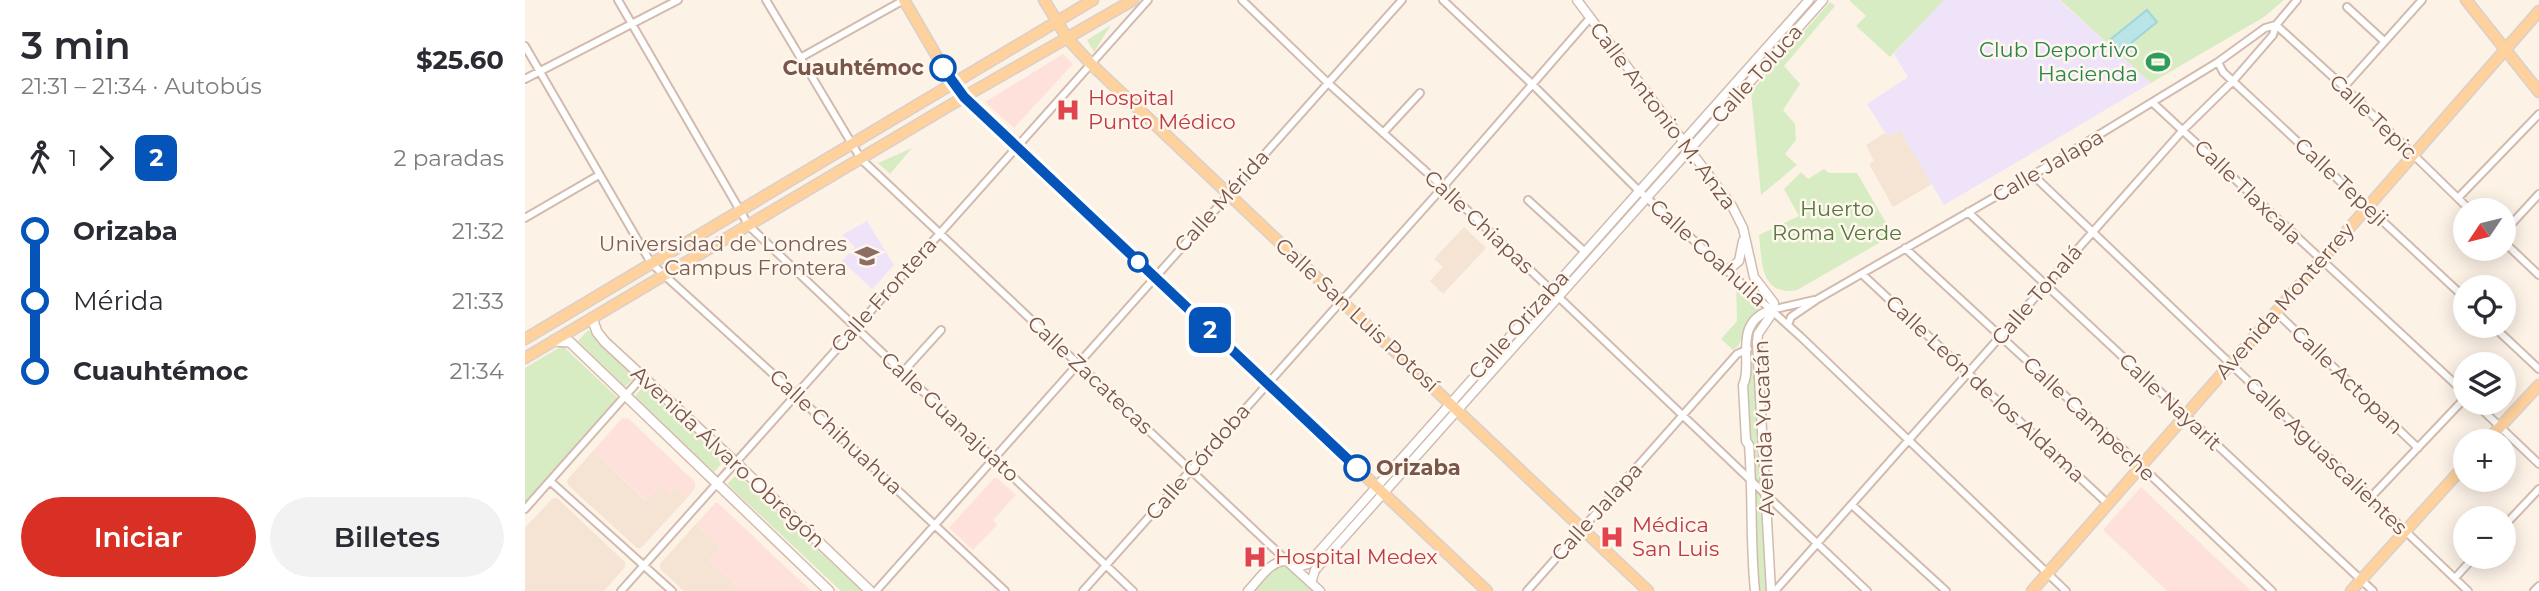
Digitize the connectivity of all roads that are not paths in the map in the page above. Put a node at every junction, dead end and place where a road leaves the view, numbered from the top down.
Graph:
1 (618, 0) edge
2 (678, 0) edge
3 (766, 0) edge
4 (904, 0) edge
5 (1044, 0) edge
6 (1093, 0) edge
7 (1133, 0) edge
8 (1148, 0) edge
9 (1242, 0) edge
10 (1402, 0) edge
11 (1443, 0) edge
12 (1577, 0) edge
13 (1809, 0) edge
14 (1823, 0) edge
15 (2297, 0) edge
16 (2422, 0) edge
17 (2466, 0) edge
18 (2347, 7) dead end
19 (2539, 11) edge
20 (1590, 18) junction
21 (1057, 21) junction
22 (632, 24) junction
23 (2276, 25) junction
24 (1067, 38) junction
25 (2384, 41) junction
26 (525, 46) edge
27 (2505, 50) junction
28 (800, 58) junction
29 (2218, 62) junction
30 (1091, 64) junction
31 (540, 72) junction
32 (525, 79) edge
33 (2234, 81) junction
34 (1327, 82) junction
35 (953, 84) junction
36 (1533, 85) junction
37 (2344, 88) junction
38 (2539, 92) edge
39 (1420, 93) dead end
40 (964, 97) junction
41 (2153, 103) junction
42 (2539, 114) edge
43 (2183, 130) junction
44 (1383, 133) junction
45 (1684, 140) junction
46 (851, 145) junction
47 (1016, 146) junction
48 (1690, 149) junction
49 (2413, 156) junction
50 (861, 159) junction
51 (599, 175) junction
52 (2033, 175) junction
53 (1443, 187) junction
54 (1639, 191) junction
55 (1228, 194) junction
56 (2539, 194) edge
57 (1648, 198) junction
58 (2458, 198) joint
59 (1528, 200) dead end
60 (2367, 206) junction
61 (739, 211) junction
62 (1968, 212) junction
63 (525, 218) edge
64 (2517, 218) edge
65 (749, 226) junction
66 (2092, 232) junction
67 (939, 233) junction
68 (1744, 237) junction
69 (1905, 248) junction
70 (1585, 252) junction
71 (2517, 254) edge
72 (2321, 261) junction
73 (651, 263) junction
74 (1727, 271) junction
75 (666, 275) junction
76 (1863, 275) junction
77 (2539, 275) edge
78 (1154, 277) junction
79 (2045, 285) junction
80 (2453, 287) edge
81 (1551, 290) junction
82 (1559, 296) junction
83 (1341, 300) junction
84 (1816, 300) junction
85 (1771, 310) junction
86 (2276, 312) junction
87 (592, 318) junction
88 (1788, 325) junction
89 (855, 328) junction
90 (941, 330) dead end
91 (2000, 337) junction
92 (2506, 338) edge
93 (525, 339) edge
94 (554, 341) junction
95 (1757, 348) junction
96 (1744, 349) junction
97 (527, 353) edge
98 (1078, 363) junction
99 (2230, 364) junction
100 (2539, 369) edge
101 (903, 372) junction
102 (1967, 374) junction
103 (642, 377) junction
104 (1267, 384) junction
105 (2453, 384) edge
106 (2539, 385) edge
107 (795, 394) junction
108 (626, 396) junction
109 (1454, 407) junction
110 (2453, 410) edge
111 (1683, 415) junction
112 (2488, 415) edge
113 (2185, 416) junction
114 (2500, 427) junction
115 (1909, 442) junction
116 (2418, 448) junction
117 (995, 459) junction
118 (735, 462) junction
119 (2539, 464) edge
120 (2141, 466) junction
121 (1192, 471) junction
122 (2453, 478) edge
123 (549, 481) junction
124 (1752, 482) junction
125 (716, 484) junction
126 (1375, 486) junction
127 (2539, 489) edge
128 (1384, 494) junction
129 (1765, 495) junction
130 (2371, 497) junction
131 (2108, 504) junction
132 (1852, 505) junction
133 (525, 509) edge
134 (2516, 513) edge
135 (935, 525) junction
136 (1582, 529) junction
137 (2405, 531) junction
138 (1817, 544) junction
139 (1287, 561) junction
140 (644, 565) junction
141 (1106, 565) junction
142 (1295, 568) junction
143 (2463, 569) edge
144 (2047, 573) junction
145 (2455, 578) junction
146 (2361, 580) junction
147 (1311, 583) junction
148 (2539, 586) edge
149 (621, 591) edge
150 (672, 591) edge
151 (829, 591) edge
152 (870, 591) edge
153 (876, 591) edge
154 (1005, 591) edge
155 (1083, 591) edge
156 (1133, 591) edge
157 (1248, 591) edge
158 (1319, 591) edge
159 (1487, 591) edge
160 (1527, 591) edge
161 (1648, 591) edge
162 (1755, 591) edge
163 (1773, 591) edge
164 (1867, 591) edge
165 (1946, 591) edge
166 (2032, 591) edge
167 (2066, 591) edge
168 (2272, 591) edge
169 (2351, 591) edge
170 (2373, 591) edge
171 (2468, 591) edge
172 (2534, 591) edge

1 - 22 street, Calle Guanajuato
2 - 22 street
3 - 28 street, Calle Zacatecas
4 - 28 street
4 - 35 main road
5 - 21 main road, Calle San Luis Potosí
6 - 21 main road
7 - 24 main road
8 - 30 street, Calle Frontera
9 - 34 street, Calle Chiapas
10 - 34 street, Calle Mérida
11 - 36 street, Calle Coahuila
12 - 20 street, Calle Antonio M. Anza
13 - 45 street, Calle Toluca
14 - 48 street, Calle Toluca
15 - 23 street, Calle Tonalá
16 - 25 street
17 - 27 main road
18 - 25 street
19 - 27 main road, Avenida Monterrey
20 - 36 street, Calle Córdoba
20 - 45 street, Calle Antonio M. Anza
21 - 24 main road, Calle San Luis Potosí
21 - 35 main road
22 - 31 street
22 - 61 street, Calle Guanajuato
23 - 29 street, Calle Jalapa
23 - 33 street, Calle Tonalá
23 - 37 street, Calle Tepic
24 - 30 main road, Calle San Luis Potosí
24 - 40 main road
25 - 37 street
26 - 31 street
27 - 38 main road
27 - 49 main road, Avenida Monterrey
28 - 46 street, Calle Zacatecas
29 - 33 street, Calle Tepeji
29 - 41 street, Calle Jalapa
30 - 47 street, Calle Frontera
30 - 55 main road, Calle San Luis Potosí
31 - 32 street
31 - 51 street
33 - 43 street, Calle Tonalá
33 - 60 street, Calle Tepeji
34 - 44 street, Calle Chiapas
34 - 55 street, Calle Mérida
35 - 40 main road
35 - 46 main road
36 - 53 street, Calle Córdoba
36 - 54 street, Calle Coahuila
37 - 49 street, Calle Tepic
39 - 44 street
40 - 47 main road
40 - 50 main road
41 - 43 street, Calle Tlaxcala
41 - 52 street, Calle Jalapa
42 - 58 street
43 - 66 street, Calle Tonalá
43 - 72 street, Calle Tlaxcala
44 - 53 street, Calle Chiapas
45 - 48 street, Calle Antonio M. Anza
45 - 54 street, Calle Orizaba
46 - 50 street, Calle Zacatecas
46 - 61 main road
47 - 67 street, Calle Frontera
47 - 78 main road
48 - 57 street, Calle Orizaba
48 - 68 street, Calle Antonio M. Anza
49 - 58 street, Calle Tepic
49 - 60 main road, Avenida Monterrey
50 - 65 main road
50 - 67 street, Calle Zacatecas
51 - 63 street
51 - 73 street
52 - 62 street, Calle Jalapa
52 - 66 street, Calle Aguascalientes
53 - 81 street, Calle Chiapas
53 - 83 street, Calle Córdoba
54 - 57 street, Calle Coahuila
54 - 70 street, Calle Orizaba
55 - 78 street, Calle Mérida
55 - 83 main road, Calle San Luis Potosí
56 - 64 street
57 - 74 street, Calle Coahuila
57 - 82 street, Calle Orizaba
59 - 70 street
60 - 72 main road, Avenida Monterrey
60 - 80 street, Calle Tepeji
61 - 65 street, Calle Guanajuato
61 - 73 main road
62 - 69 street, Calle Jalapa
62 - 79 street, Calle Nayarit
65 - 75 main road
65 - 89 street, Calle Guanajuato
66 - 79 street, Calle Tonalá
66 - 99 street, Calle Aguascalientes
67 - 89 street, Calle Frontera
67 - 98 street, Calle Zacatecas
68 - 74 street
68 - 85 street, Calle Antonio M. Anza
69 - 76 street, Calle Jalapa
69 - 91 street, Calle Campeche
70 - 81 street, Calle Orizaba
71 - 77 street
72 - 86 main road, Avenida Monterrey
72 - 105 street, Calle Tlaxcala
73 - 75 street, Calle Chihuahua
73 - 93 main road
74 - 85 street, Calle Coahuila
75 - 87 main road
75 - 107 street, Calle Chihuahua
76 - 84 street, Calle Jalapa
76 - 102 street, Calle León de los Aldama
78 - 98 street, Calle Mérida
78 - 104 main road
79 - 91 street, Calle Tonalá
79 - 113 street, Calle Nayarit
81 - 82 street, Calle Chiapas
81 - 109 street, Calle Orizaba
82 - 109 street, Calle Orizaba
82 - 111 street, Calle Chiapas
83 - 104 street, Calle Córdoba
83 - 109 main road, Calle San Luis Potosí
84 - 85 street, Calle Jalapa
84 - 88 street, Calle Jalapa
85 - 88 street, Calle Coahuila
85 - 95 street, Avenida Yucatán
85 - 96 street, Avenida Yucatán
86 - 99 main road, Avenida Monterrey
86 - 116 street, Calle Actopan
87 - 94 main road
87 - 103 main road, Avenida Álvaro Obregón
88 - 115 street, Calle Coahuila
89 - 101 street, Calle Guanajuato
89 - 107 street, Calle Frontera
90 - 101 street
91 - 102 street, Calle Tonalá
91 - 120 street, Calle Campeche
92 - 100 street
94 - 97 main road
94 - 108 main road, Avenida Álvaro Obregón
95 - 96 street
95 - 129 street, Avenida Yucatán
96 - 111 street, Calle Jalapa
96 - 124 street, Avenida Yucatán
98 - 117 street, Calle Mérida
98 - 121 street, Calle Zacatecas
99 - 113 main road, Avenida Monterrey
99 - 130 street, Calle Aguascalientes
101 - 117 street, Calle Guanajuato
102 - 115 street, Calle Tonalá
102 - 131 street, Calle León de los Aldama
103 - 108 street
103 - 118 main road, Avenida Álvaro Obregón
104 - 121 street, Calle Córdoba
104 - 126 main road
106 - 114 main road
107 - 118 street, Calle Frontera
107 - 135 street, Calle Chihuahua
108 - 123 street
108 - 125 main road, Avenida Álvaro Obregón
109 - 126 street, Calle Orizaba
109 - 128 street, Calle Orizaba
109 - 136 main road, Calle San Luis Potosí
110 - 116 street
111 - 124 street, Calle Chiapas
111 - 136 street, Calle Jalapa
112 - 114 street
113 - 120 main road, Avenida Monterrey
113 - 146 street, Calle Nayarit
114 - 119 street
115 - 132 street, Calle Tonalá
115 - 144 street, Calle Coahuila
116 - 130 street
117 - 135 street, Calle Mérida
117 - 141 street, Calle Guanajuato
118 - 125 street, Calle Frontera
118 - 152 main road, Avenida Álvaro Obregón
120 - 131 main road, Avenida Monterrey
120 - 168 street, Calle Campeche
121 - 139 street, Calle Zacatecas
121 - 141 street, Calle Córdoba
122 - 137 main road
123 - 133 street
123 - 140 street
124 - 129 street, Calle Chiapas
124 - 162 street, Avenida Yucatán
125 - 140 street, Calle Frontera
125 - 151 main road, Avenida Álvaro Obregón
126 - 128 main road
126 - 142 street, Calle Orizaba
127 - 134 street
128 - 147 street, Calle Orizaba
128 - 159 main road
129 - 138 street, Calle Chiapas
129 - 163 street, Avenida Yucatán
130 - 137 street, Calle Aguascalientes
131 - 144 main road, Avenida Monterrey
132 - 138 street, Calle Tonalá
132 - 165 street
135 - 153 street, Calle Mérida
135 - 154 street, Calle Chihuahua
136 - 160 street, Calle Jalapa
136 - 161 main road, Calle San Luis Potosí
137 - 145 street, Calle Aguascalientes
137 - 146 main road
138 - 163 street, Calle Tonalá
138 - 164 street, Calle Chiapas
139 - 142 street, Calle Zacatecas
139 - 157 street
140 - 149 street, Calle Frontera
140 - 150 street
141 - 155 street, Calle Córdoba
141 - 156 street, Calle Guanajuato
142 - 147 street, Calle Zacatecas
143 - 145 street
144 - 166 main road, Avenida Monterrey
144 - 167 street, Calle Coahuila
145 - 171 street, Calle Aguascalientes
146 - 169 main road
146 - 170 street, Calle Nayarit
147 - 158 street, Calle Zacatecas
148 - 172 street

